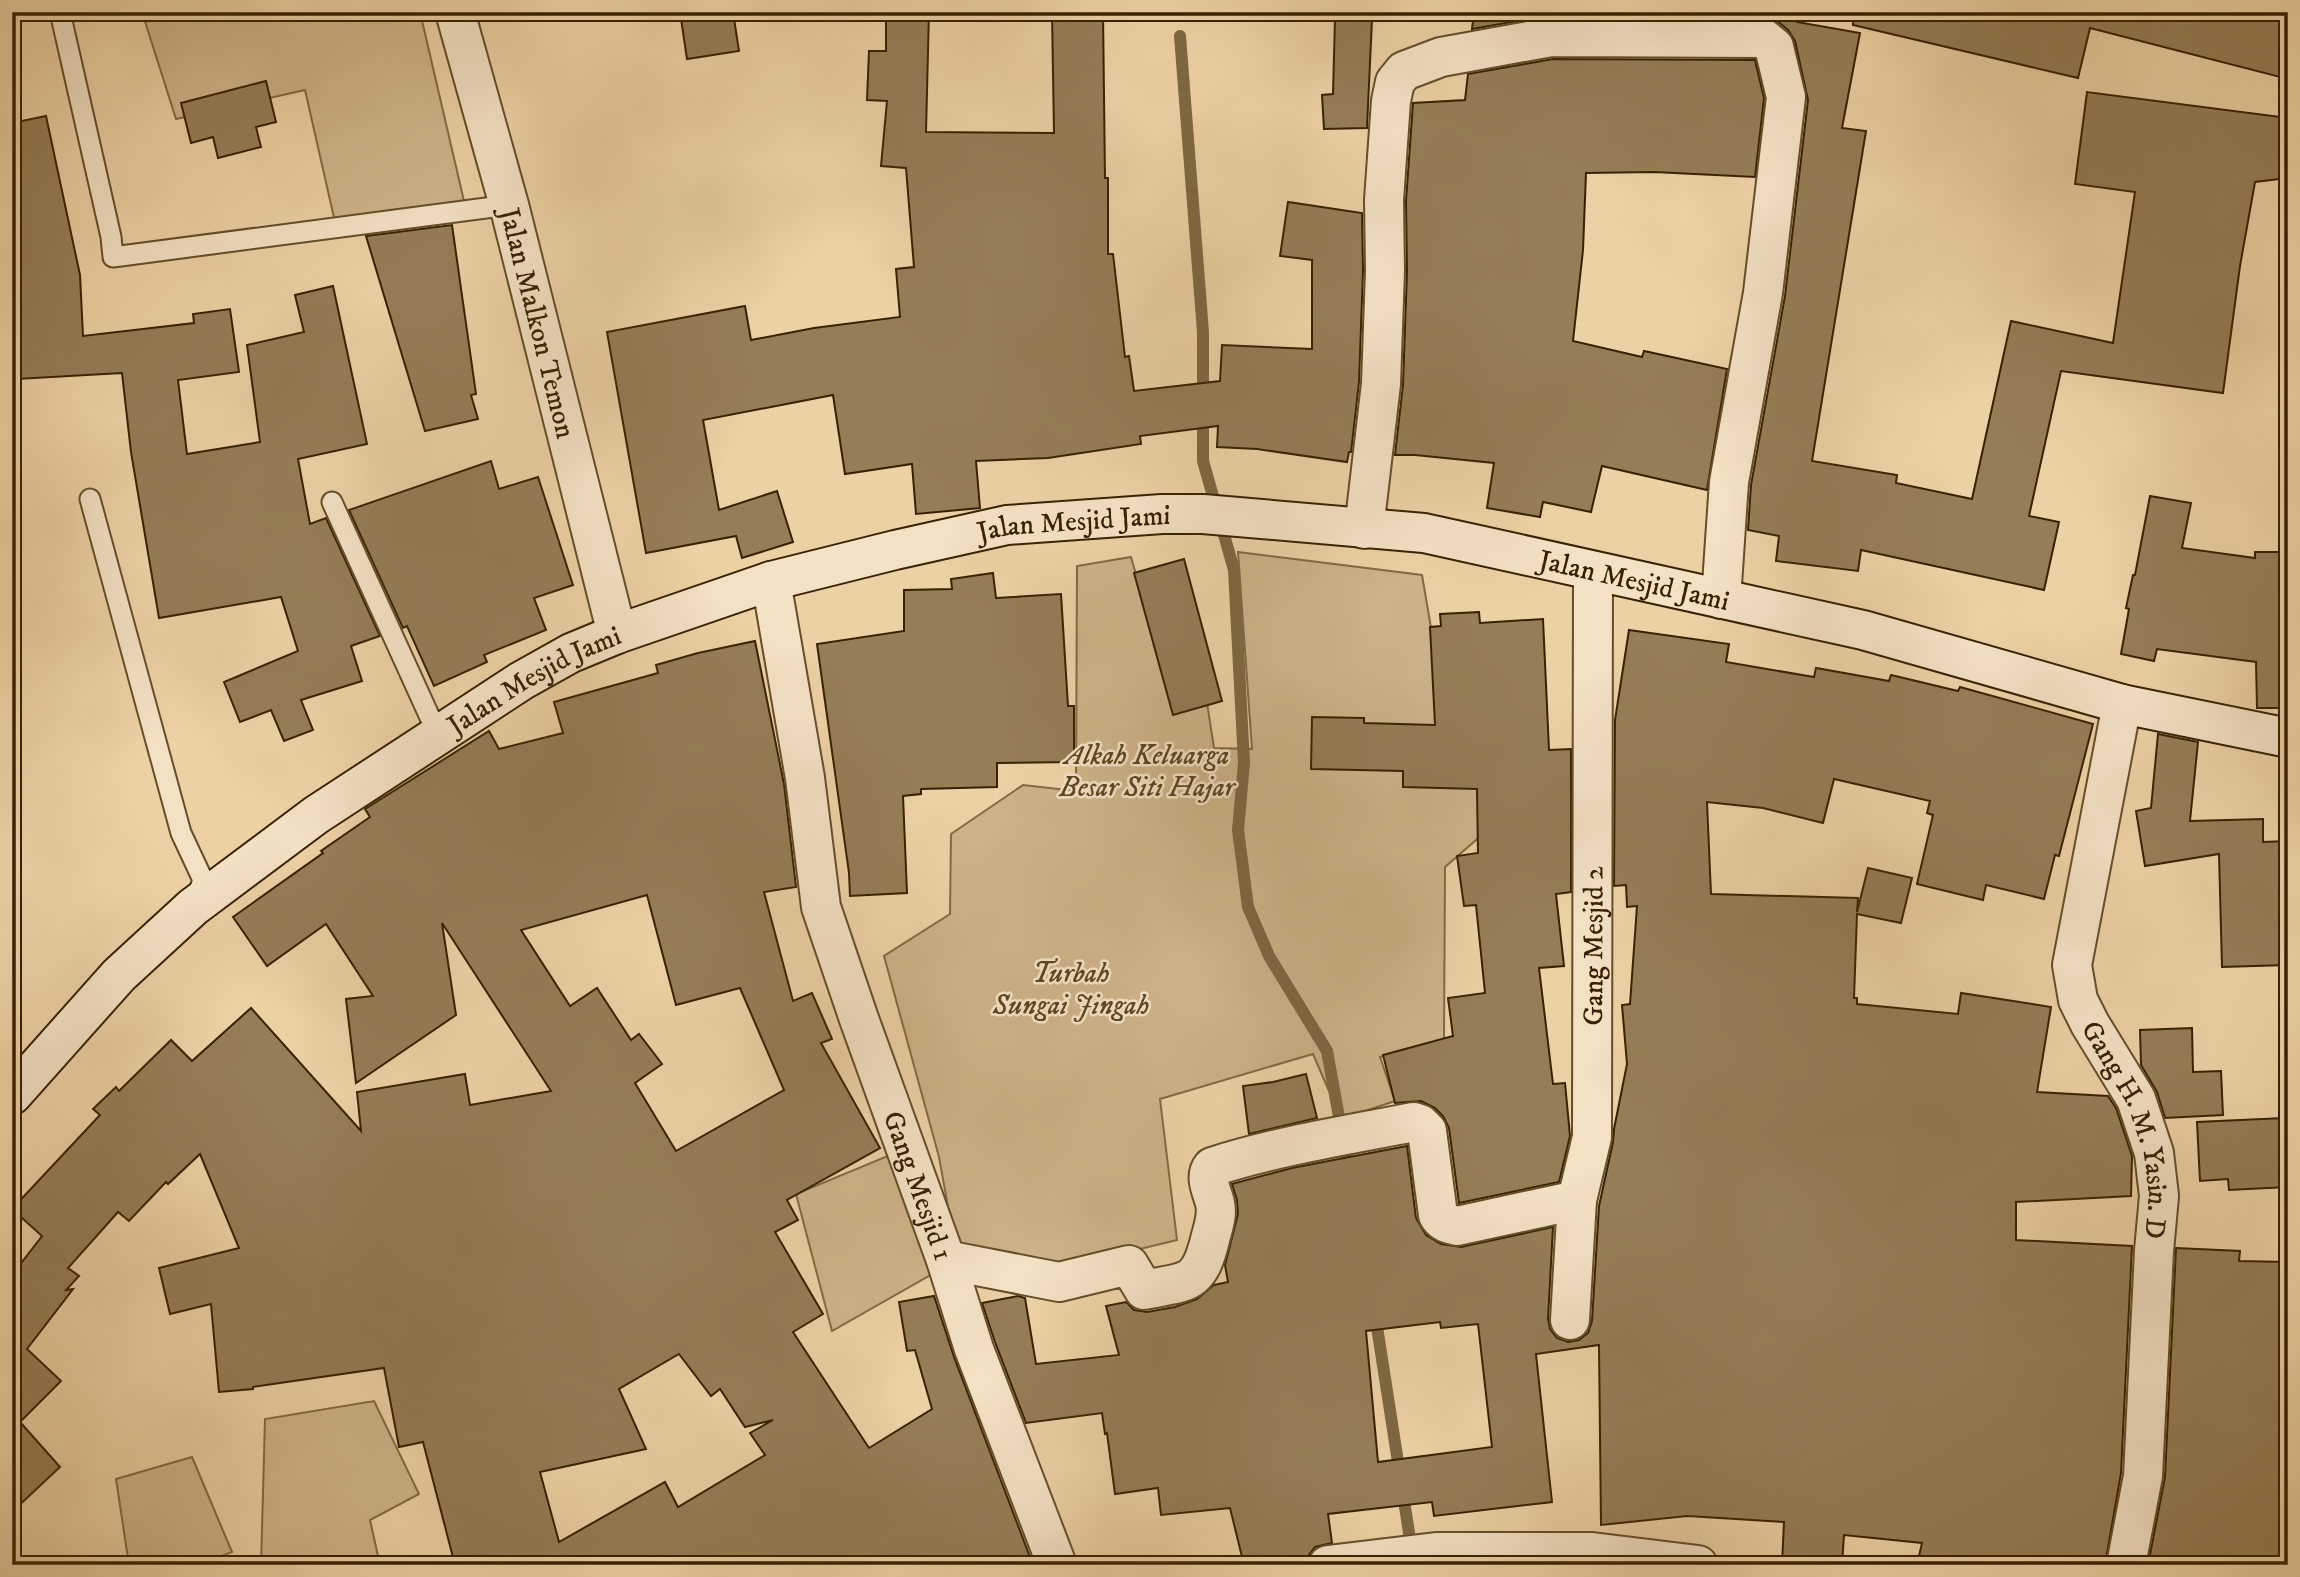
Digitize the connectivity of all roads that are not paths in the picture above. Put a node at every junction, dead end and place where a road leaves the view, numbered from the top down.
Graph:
1 (60, 12) edge
2 (455, 12) edge
3 (509, 205) junction
4 (90, 499) dead end
5 (332, 502) dead end
6 (1364, 528) junction
7 (1593, 571) junction
8 (771, 581) junction
9 (1721, 599) junction
10 (617, 634) junction
11 (2122, 704) junction
12 (438, 735) junction
13 (2288, 738) edge
14 (193, 907) junction
15 (12, 1095) edge
16 (1577, 1200) junction
17 (946, 1260) junction
18 (1570, 1320) dead end
19 (1058, 1565) edge
20 (1328, 1565) edge
21 (1698, 1565) edge
22 (2126, 1565) edge

1 - 3 lane
2 - 3 street, Jalan Malkon Temon
3 - 10 street, Jalan Malkon Temon
4 - 14 lane
5 - 12 lane
6 - 7 street, Jalan Mesjid Jami
6 - 8 street, Jalan Mesjid Jami
6 - 9 street
7 - 9 street, Jalan Mesjid Jami
7 - 16 street, Gang Mesjid 2
8 - 10 street, Jalan Mesjid Jami
8 - 17 street, Gang Mesjid 1
9 - 11 street, Jalan Mesjid Jami
10 - 12 street, Jalan Mesjid Jami
11 - 13 street, Jalan Mesjid Jami
11 - 22 street, Gang H. M. Yasin. D
12 - 14 street, Jalan Mesjid Jami
14 - 15 street, Jalan Mesjid Jami
16 - 17 street, Gang Mesjid 1
16 - 18 street, Gang Mesjid 2
17 - 19 street
20 - 21 street

